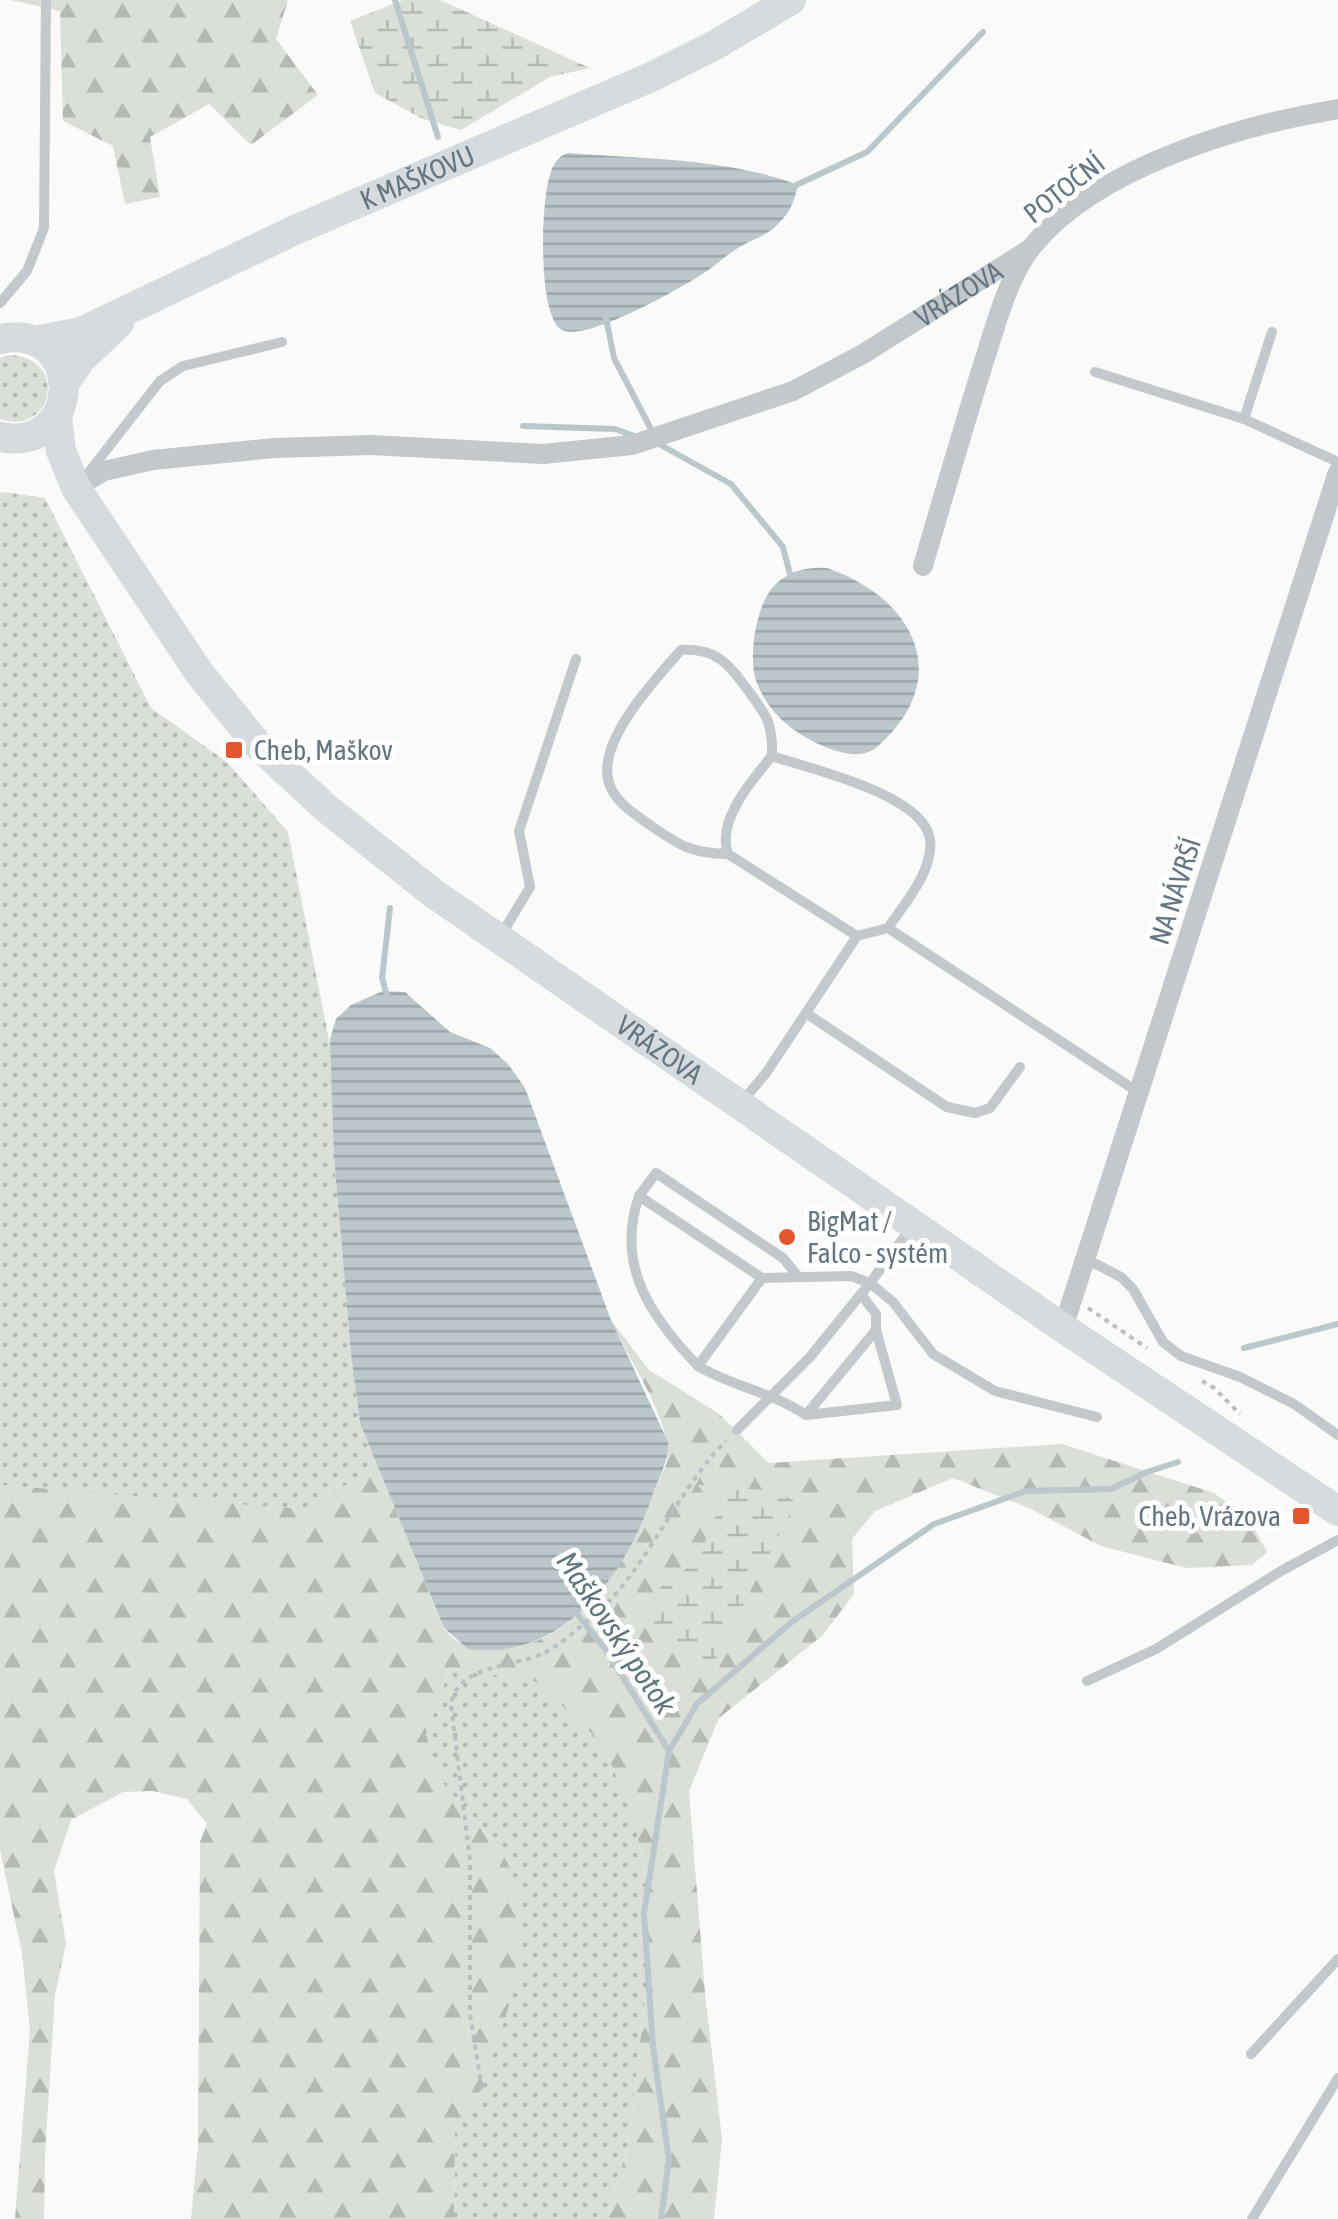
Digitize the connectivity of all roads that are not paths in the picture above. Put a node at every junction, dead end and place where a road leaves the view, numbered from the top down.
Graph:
1 (46, 0) edge
2 (791, 0) edge
3 (1338, 109) edge
4 (1030, 249) junction
5 (0, 302) edge
6 (140, 305) junction
7 (1272, 332) dead end
8 (10, 338) edge
9 (282, 342) dead end
10 (1095, 372) dead end
11 (65, 382) junction
12 (56, 416) junction
13 (1244, 419) junction
14 (7, 438) edge
15 (1338, 462) edge
16 (1338, 472) edge
17 (76, 488) junction
18 (923, 566) dead end
19 (576, 659) dead end
20 (772, 756) junction
21 (728, 854) junction
22 (888, 928) junction
23 (858, 936) junction
24 (499, 938) junction
25 (806, 1013) junction
26 (1020, 1067) dead end
27 (1139, 1093) junction
28 (740, 1104) junction
29 (639, 1196) junction
30 (915, 1223) junction
31 (1086, 1259) junction
32 (797, 1275) junction
33 (762, 1278) junction
34 (870, 1283) junction
35 (861, 1294) junction
36 (1063, 1328) junction
37 (876, 1330) junction
38 (698, 1366) junction
39 (772, 1397) junction
40 (806, 1415) junction
41 (1097, 1417) dead end
42 (737, 1430) road end
43 (1338, 1435) edge
44 (1338, 1511) edge
45 (1338, 1540) edge
46 (1087, 1681) dead end
47 (1338, 1959) edge
48 (1251, 2054) dead end
49 (1338, 2078) edge
50 (1252, 2219) edge

1 - 5 lane
2 - 6 street, K MAŠKOVU
3 - 4 street, POTOČNÍ
4 - 17 street, VRÁZOVA
4 - 18 street, POTOČNÍ
6 - 8 street, K MAŠKOVU
6 - 11 street
7 - 13 lane
8 - 11 street
9 - 17 lane
10 - 13 lane
11 - 12 street
12 - 14 street
12 - 17 street, VRÁZOVA
13 - 15 lane
14 - 17 street
16 - 27 street, NA NÁVRŠÍ
17 - 24 street, VRÁZOVA
19 - 24 lane
20 - 21 lane
20 - 21 lane
20 - 22 lane
21 - 23 lane
22 - 23 lane
22 - 27 lane
23 - 25 lane
24 - 28 street, VRÁZOVA
25 - 26 lane
25 - 28 lane
27 - 31 street, NA NÁVRŠÍ
28 - 30 street, VRÁZOVA
29 - 32 lane
29 - 33 lane
29 - 38 lane
30 - 34 lane
30 - 36 street, VRÁZOVA
31 - 36 street, NA NÁVRŠÍ
31 - 43 lane
32 - 33 lane
32 - 34 lane
33 - 38 lane
34 - 35 lane
34 - 41 lane
35 - 37 lane
35 - 39 lane
36 - 44 street, VRÁZOVA
37 - 40 lane
37 - 40 lane
38 - 39 lane
39 - 40 lane
39 - 42 lane
45 - 46 lane
47 - 48 lane
49 - 50 lane

